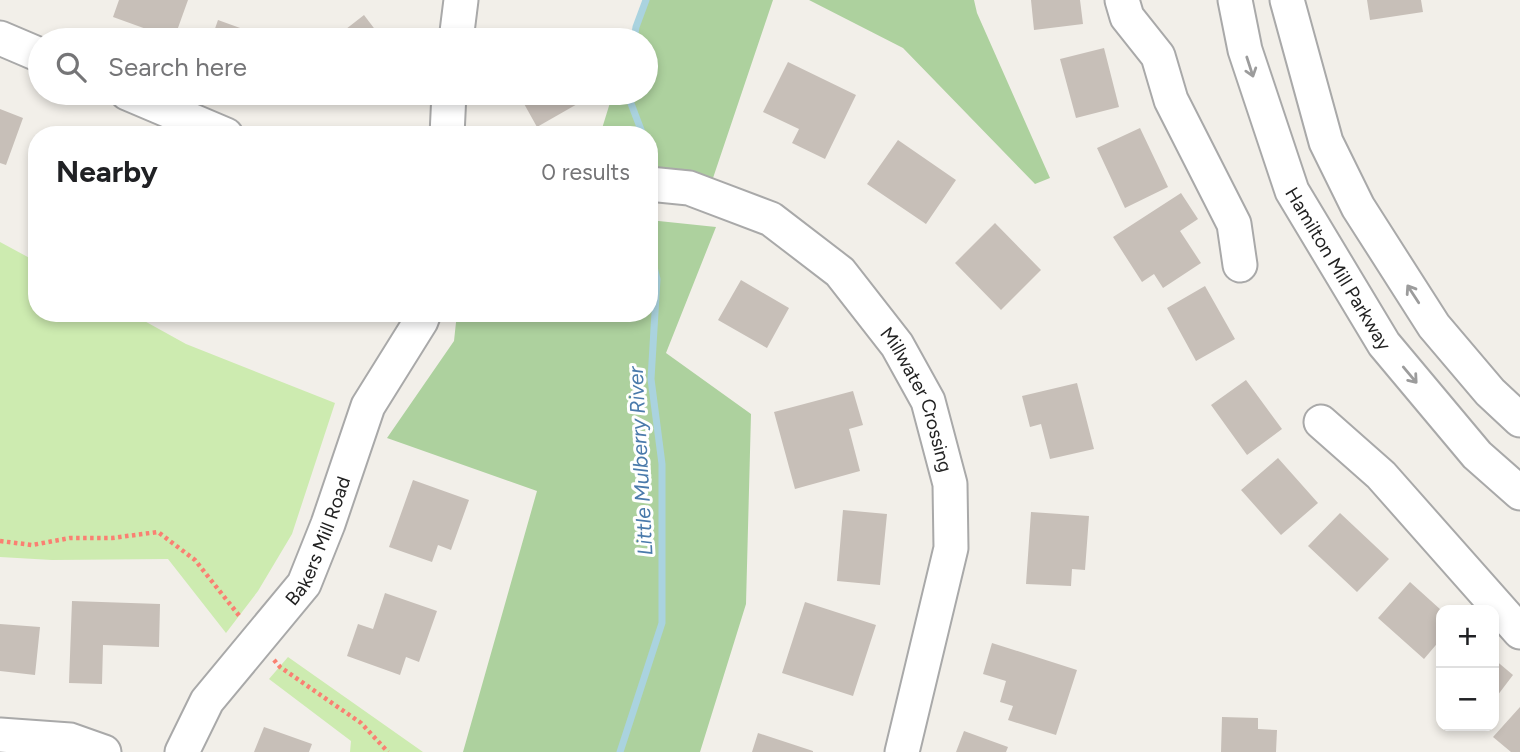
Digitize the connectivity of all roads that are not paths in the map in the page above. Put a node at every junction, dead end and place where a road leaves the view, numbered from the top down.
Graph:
1 (461, 0) edge
2 (1122, 0) edge
3 (1235, 0) edge
4 (1287, 0) edge
5 (458, 28) edge
6 (0, 38) edge
7 (28, 50) edge
8 (155, 105) edge
9 (448, 105) edge
10 (205, 126) edge
11 (447, 126) edge
12 (658, 185) edge
13 (1240, 265) dead end
14 (420, 322) edge
15 (1520, 420) edge
16 (1321, 422) dead end
17 (1520, 493) edge
18 (1515, 616) edge
19 (0, 735) edge
20 (104, 752) edge
21 (181, 752) edge
22 (902, 752) edge

1 - 5 street
2 - 13 street
3 -> 17 street, Hamilton Mill Parkway
15 -> 4 street
6 - 7 street
8 - 10 street
9 - 11 street
12 - 22 street, Millwater Crossing
14 - 21 street, Bakers Mill Road
16 - 18 street
19 - 20 street

